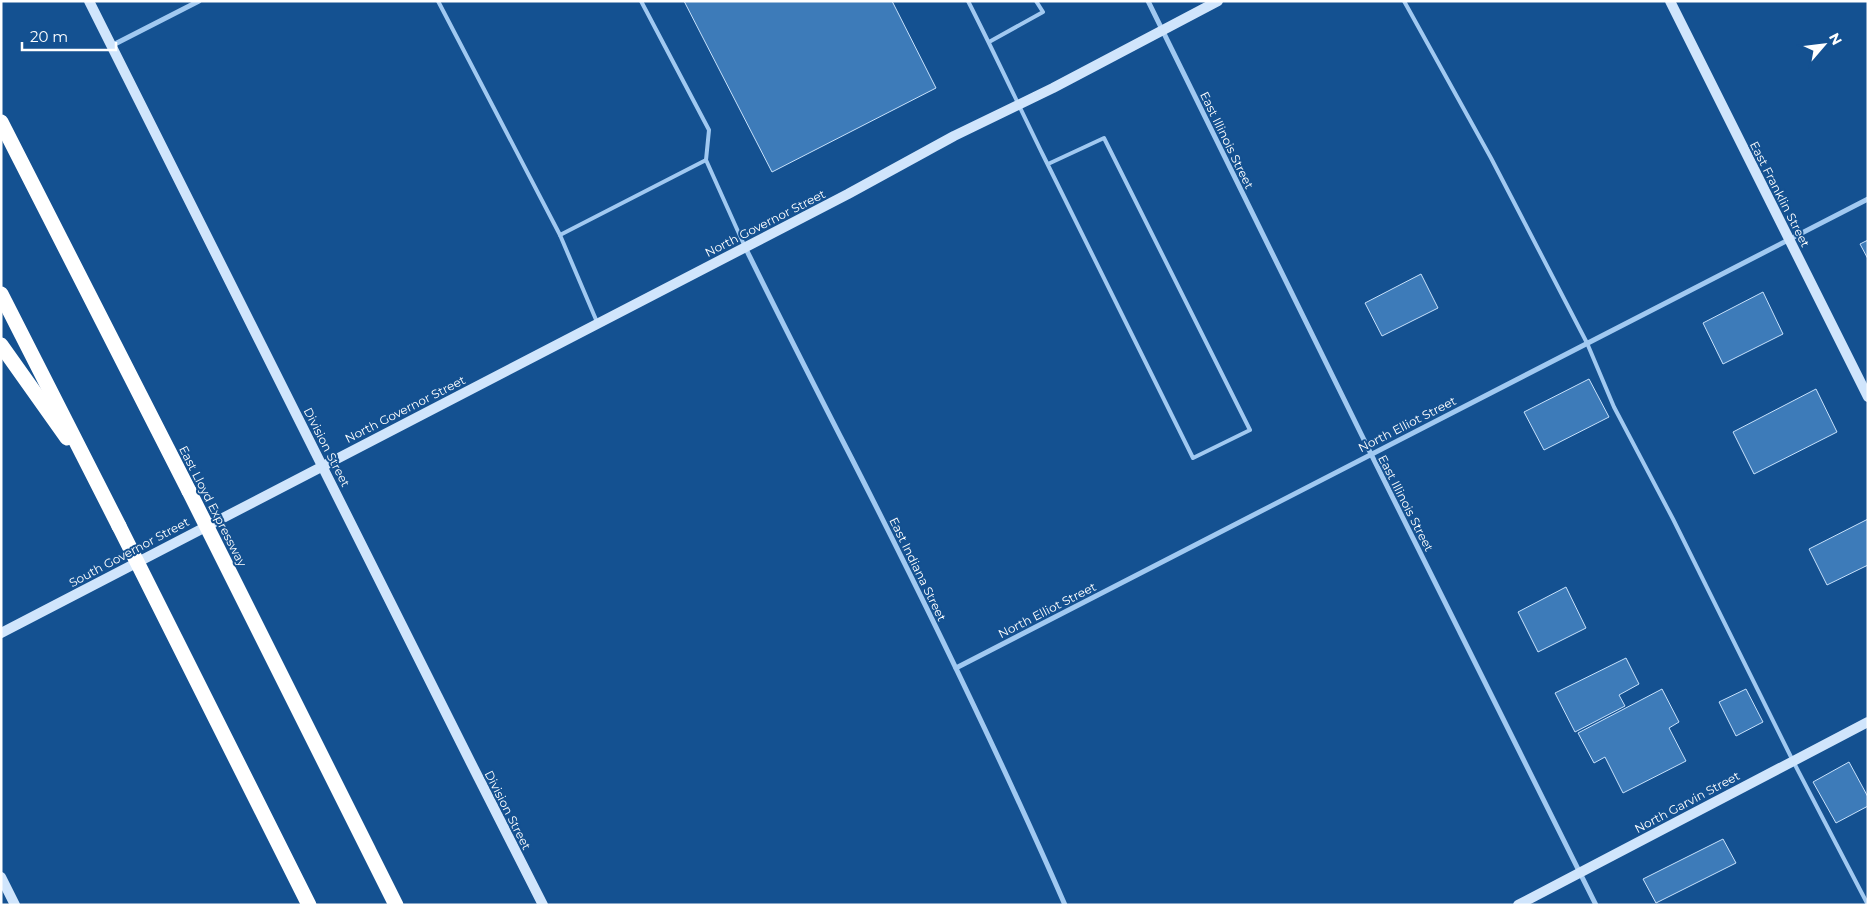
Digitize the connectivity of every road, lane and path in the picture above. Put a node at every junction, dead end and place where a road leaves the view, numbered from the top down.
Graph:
1 (89, 1) edge
2 (199, 1) edge
3 (438, 1) edge
4 (641, 1) edge
5 (968, 1) edge
6 (1036, 1) edge
7 (1148, 1) edge
8 (1218, 1) edge
9 (1404, 1) edge
10 (1670, 1) edge
11 (1162, 30) junction
12 (989, 42) junction
13 (110, 46) junction
14 (1018, 104) junction
15 (1, 122) edge
16 (706, 160) junction
17 (1048, 164) junction
18 (1868, 198) edge
19 (560, 235) junction
20 (1789, 239) junction
21 (745, 247) junction
22 (1, 294) edge
23 (598, 324) junction
24 (1587, 343) junction
25 (1, 345) edge
26 (1868, 397) edge
27 (1371, 454) junction
28 (322, 465) junction
29 (94, 475) junction
30 (1, 633) edge
31 (956, 668) junction
32 (1868, 722) edge
33 (1793, 761) junction
34 (1580, 873) junction
35 (1, 877) edge
36 (15, 905) edge
37 (309, 905) edge
38 (396, 905) edge
39 (543, 905) edge
40 (1065, 905) edge
41 (1518, 905) edge
42 (1596, 905) edge
43 (1868, 905) edge

1 - 13 main road, Division Street
2 - 13 street
3 - 19 lane
4 - 16 lane
5 - 12 lane
6 - 12 lane
7 - 11 street, East Illinois Street
8 - 11 main road, North Governor Street
9 - 24 lane
10 - 20 main road, East Franklin Street
11 - 14 main road, North Governor Street
11 - 27 street, East Illinois Street
12 - 14 lane
13 - 28 main road, Division Street
14 - 17 lane
14 - 21 main road, North Governor Street
15 - 38 highway, East Lloyd Expressway, bridge
16 - 19 lane
16 - 21 lane
17 - 17 lane
18 - 20 street, North Elliot Street
19 - 23 lane
20 - 24 street, North Elliot Street
20 - 26 main road, East Franklin Street
21 - 23 main road, North Governor Street
21 - 31 street, East Indiana Street
22 - 29 highway
23 - 28 main road, North Governor Street
24 - 27 street, North Elliot Street
24 - 33 lane
25 - 29 highway
27 - 31 street, North Elliot Street
27 - 34 street, East Illinois Street
28 - 30 main road, South Governor Street
28 - 39 main road, Division Street
29 - 37 highway, bridge
31 - 40 street, East Indiana Street
32 - 33 main road, North Garvin Street
33 - 34 main road, North Garvin Street
33 - 43 lane
34 - 41 main road, North Garvin Street
34 - 42 street, East Illinois Street
35 - 36 main road

